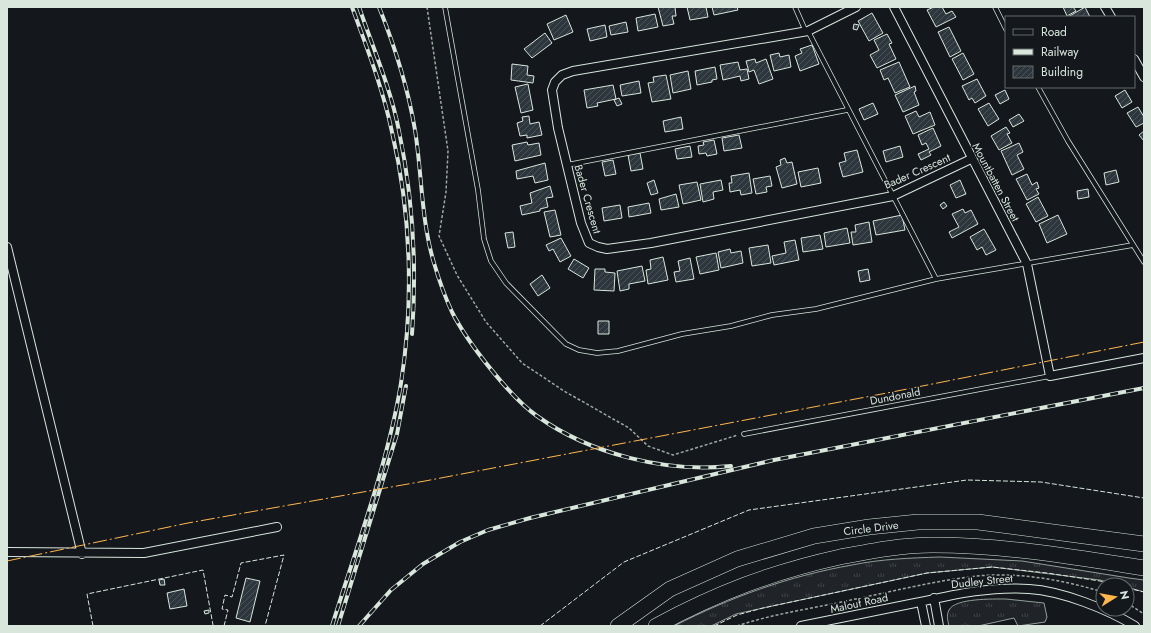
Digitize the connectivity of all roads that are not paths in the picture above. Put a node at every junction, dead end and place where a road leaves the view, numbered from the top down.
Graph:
1 (444, 7) edge
2 (795, 7) edge
3 (856, 7) edge
4 (894, 7) edge
5 (995, 7) edge
6 (1105, 7) edge
7 (1110, 16) edge
8 (1005, 27) edge
9 (807, 31) junction
10 (1135, 61) edge
11 (1144, 76) edge
12 (1039, 88) edge
13 (847, 110) junction
14 (971, 159) junction
15 (567, 165) junction
16 (893, 196) junction
17 (1133, 245) junction
18 (7, 247) edge
19 (1144, 262) edge
20 (1027, 264) junction
21 (936, 279) junction
22 (1144, 358) edge
23 (1050, 376) junction
24 (744, 434) road end
25 (277, 527) dead end
26 (1144, 544) edge
27 (7, 552) edge
28 (82, 554) junction
29 (1144, 568) edge
30 (670, 589) junction
31 (934, 598) junction
32 (921, 602) junction
33 (605, 626) edge
34 (618, 626) edge
35 (656, 626) edge
36 (801, 626) edge
37 (926, 626) edge
38 (939, 626) edge
39 (1135, 626) edge

1 - 21 lane
2 - 9 lane
3 - 9 street, Bader Crescent
4 - 14 street, Mountbatten Street
5 - 8 lane
6 - 7 street
9 - 13 lane
9 - 15 street, Bader Crescent
10 - 11 street
12 - 17 lane
13 - 15 lane
13 - 16 lane
14 - 16 street, Bader Crescent
14 - 20 street, Mountbatten Street
15 - 16 street, Bader Crescent
16 - 21 lane
17 - 19 lane
17 - 20 lane
18 - 28 street
20 - 21 lane
20 - 23 street, Mountbatten Street
22 - 23 street
23 - 24 lane, Dundonald
25 - 28 street
26 - 30 highway, Circle Drive
27 - 28 street
29 - 35 highway, Circle Drive
30 - 33 highway
30 - 34 highway, Circle Drive
31 - 32 street, Dudley Street
31 - 38 street
31 - 39 street, Dudley Street
32 - 36 street, Malouf Road
32 - 37 street

